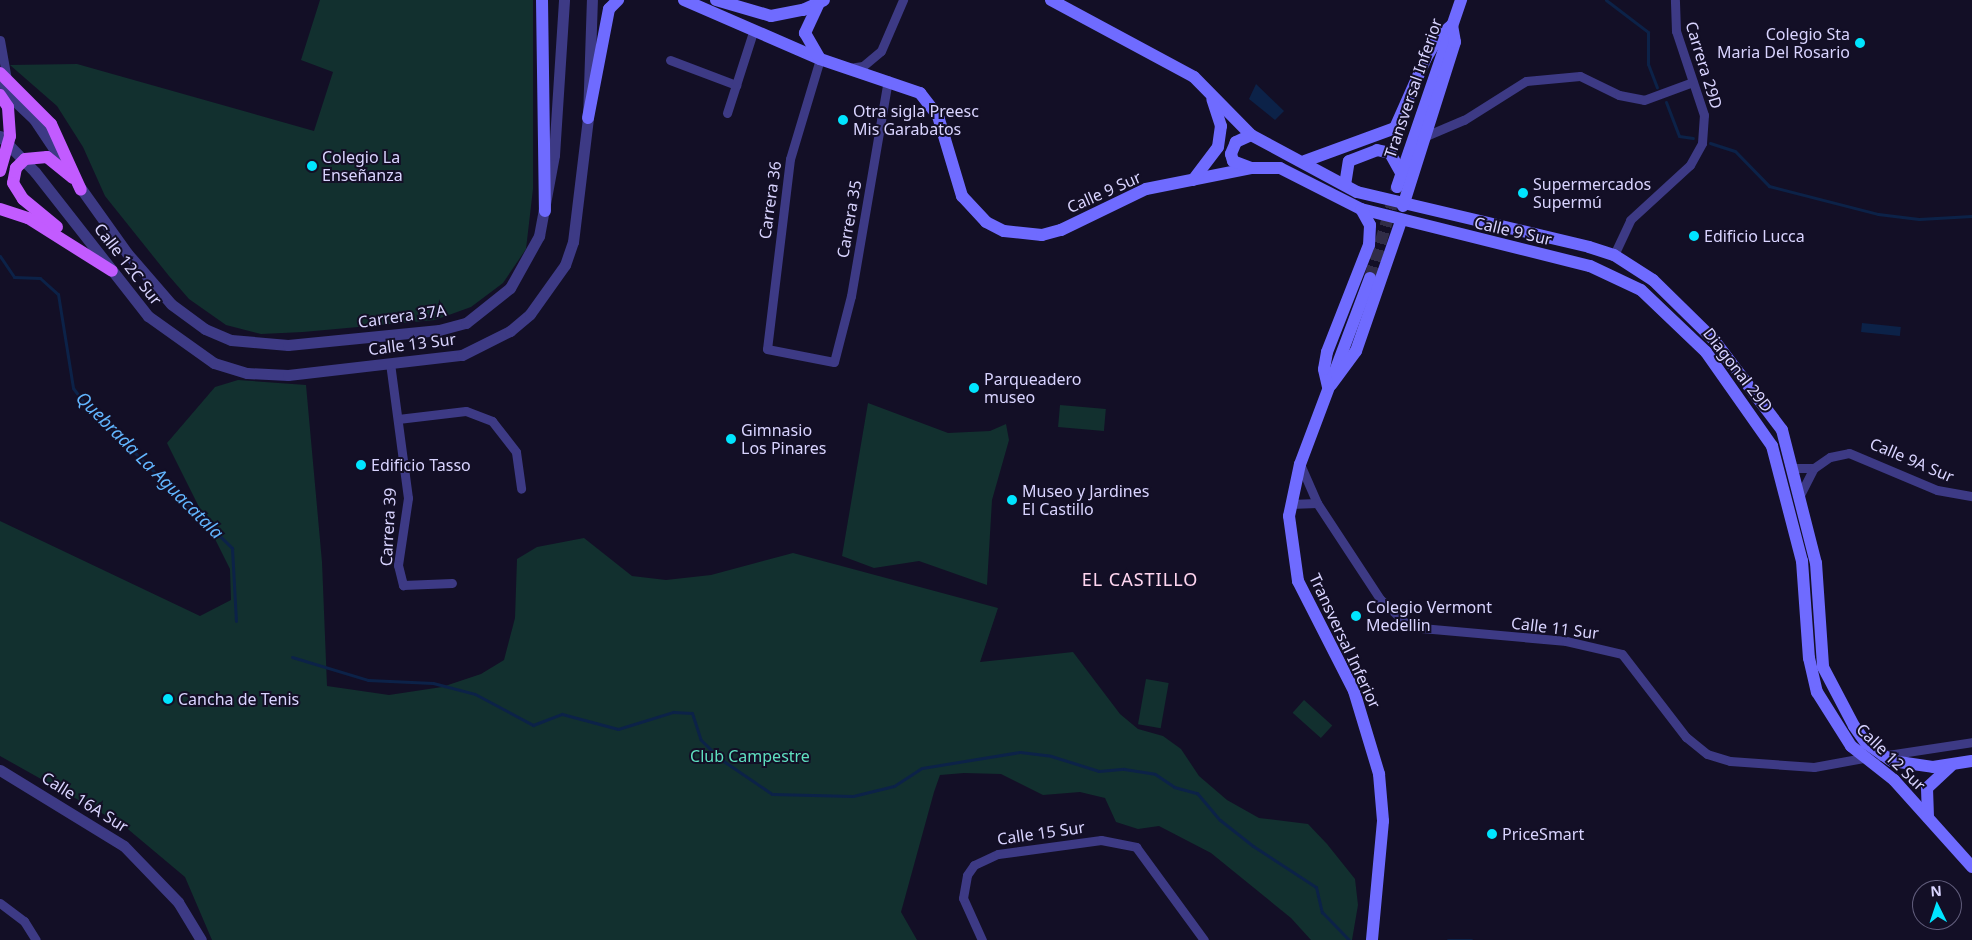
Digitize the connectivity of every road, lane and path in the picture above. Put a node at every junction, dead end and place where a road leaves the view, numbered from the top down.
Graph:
1 (564, 0) edge
2 (592, 0) edge
3 (684, 0) edge
4 (716, 0) edge
5 (903, 0) edge
6 (1052, 0) edge
7 (1462, 0) edge
8 (1675, 0) edge
9 (823, 1) edge
10 (542, 2) edge
11 (611, 3) edge
12 (1452, 25) junction
13 (754, 32) junction
14 (0, 40) edge
15 (1, 52) edge
16 (820, 58) junction
17 (670, 60) dead end
18 (849, 68) junction
19 (2, 80) edge
20 (888, 80) junction
21 (1693, 82) junction
22 (736, 86) junction
23 (1208, 87) junction
24 (0, 95) edge
25 (727, 113) dead end
26 (588, 118) junction
27 (1250, 135) junction
28 (1428, 135) junction
29 (0, 136) edge
30 (1305, 161) junction
31 (1251, 168) junction
32 (0, 171) edge
33 (1401, 173) junction
34 (73, 178) junction
35 (1192, 181) junction
36 (1345, 185) junction
37 (1398, 187) tunnel mouth
38 (81, 190) junction
39 (1403, 206) junction
40 (0, 209) edge
41 (1362, 210) junction
42 (545, 211) junction
43 (1401, 221) junction
44 (1614, 255) junction
45 (92, 258) junction
46 (137, 264) joint
47 (1630, 264) joint
48 (112, 271) junction
49 (1370, 278) tunnel mouth
50 (1622, 278) joint
51 (834, 362) joint
52 (390, 363) junction
53 (288, 375) joint
54 (1328, 386) junction
55 (398, 419) junction
56 (1300, 464) junction
57 (1794, 468) junction
58 (1814, 468) junction
59 (521, 490) dead end
60 (1800, 495) junction
61 (1972, 496) edge
62 (1317, 503) junction
63 (1290, 504) junction
64 (1790, 510) joint
65 (452, 583) dead end
66 (1972, 742) edge
67 (1881, 756) junction
68 (1863, 758) junction
69 (1972, 761) edge
70 (1955, 763) junction
71 (0, 770) edge
72 (1929, 819) junction
73 (1958, 851) junction
74 (1972, 856) edge
75 (1972, 867) edge
76 (0, 903) edge
77 (36, 940) edge
78 (201, 940) edge
79 (982, 940) edge
80 (1204, 940) edge
81 (1372, 940) edge

1 - 42 street, Carrera 37A
2 - 26 street
3 - 13 main road, Calle 9 Sur
4 - 9 main road
5 - 18 street
6 - 23 main road, Calle 9 Sur
7 - 12 main road, Transversal Inferior
8 - 21 street, Carrera 29D
9 - 16 main road
10 - 42 main road
11 - 26 main road
12 - 28 main road
12 - 30 main road
12 - 33 main road, Transversal Inferior
13 - 16 main road, Calle 9 Sur
13 - 22 street
14 - 15 street
15 - 19 street
16 - 18 main road, Calle 9 Sur
16 - 51 street, Carrera 36
17 - 22 street
18 - 20 main road, Calle 9 Sur
19 - 34 street, Calle 12C Sur
19 - 38 main road
20 - 35 main road, Calle 9 Sur
20 - 51 street, Carrera 35
21 - 28 street
21 - 44 street, Carrera 29D
22 - 25 street
23 - 27 main road, Calle 9 Sur
23 - 35 main road
24 - 32 main road, bridge
26 - 52 street, Calle 13 Sur
27 - 30 main road, Calle 9 Sur
27 - 31 main road
28 - 39 main road
29 - 48 street, Calle 12C Sur
30 - 36 main road, Calle 9 Sur
31 - 35 main road, Calle 9 Sur
31 - 41 main road, Calle 9 Sur
33 - 36 main road
33 - 37 main road, Transversal Inferior
34 - 38 street, Calle 12C Sur
34 - 45 main road, bridge
36 - 39 main road, Calle 9 Sur
38 - 46 street, Calle 12C Sur
39 - 44 main road, Calle 9 Sur
40 - 45 main road
41 - 43 main road, Calle 9 Sur
41 - 54 main road
42 - 46 street, Carrera 37A
43 - 50 main road, Calle 9 Sur
43 - 54 main road
44 - 47 main road, Calle 9 Sur
45 - 48 main road
47 - 57 main road, Diagonal 29D
48 - 53 street, Calle 12C Sur
49 - 54 main road, Transversal Inferior
50 - 64 main road, Diagonal 29D
52 - 53 street, Calle 13 Sur
52 - 55 street, Carrera 39
54 - 56 main road, Transversal Inferior
55 - 59 street
55 - 65 street, Carrera 39
56 - 62 street, Calle 11 Sur
56 - 63 main road, Transversal Inferior
57 - 58 street
57 - 60 main road, Calle 12 Sur
58 - 60 street
58 - 61 street, Calle 9A Sur
60 - 67 main road, Calle 12 Sur
62 - 63 street
62 - 68 street, Calle 11 Sur
63 - 81 main road, Transversal Inferior
64 - 68 main road, Calle 12 Sur
66 - 67 street
67 - 70 main road, Calle 12 Sur
68 - 72 main road, Calle 12 Sur
69 - 70 main road, Calle 12 Sur
70 - 72 main road
71 - 78 street, Calle 16A Sur
72 - 73 main road, Calle 12 Sur
73 - 74 main road
73 - 75 main road, Calle 12 Sur
76 - 77 street
79 - 80 street, Calle 15 Sur

